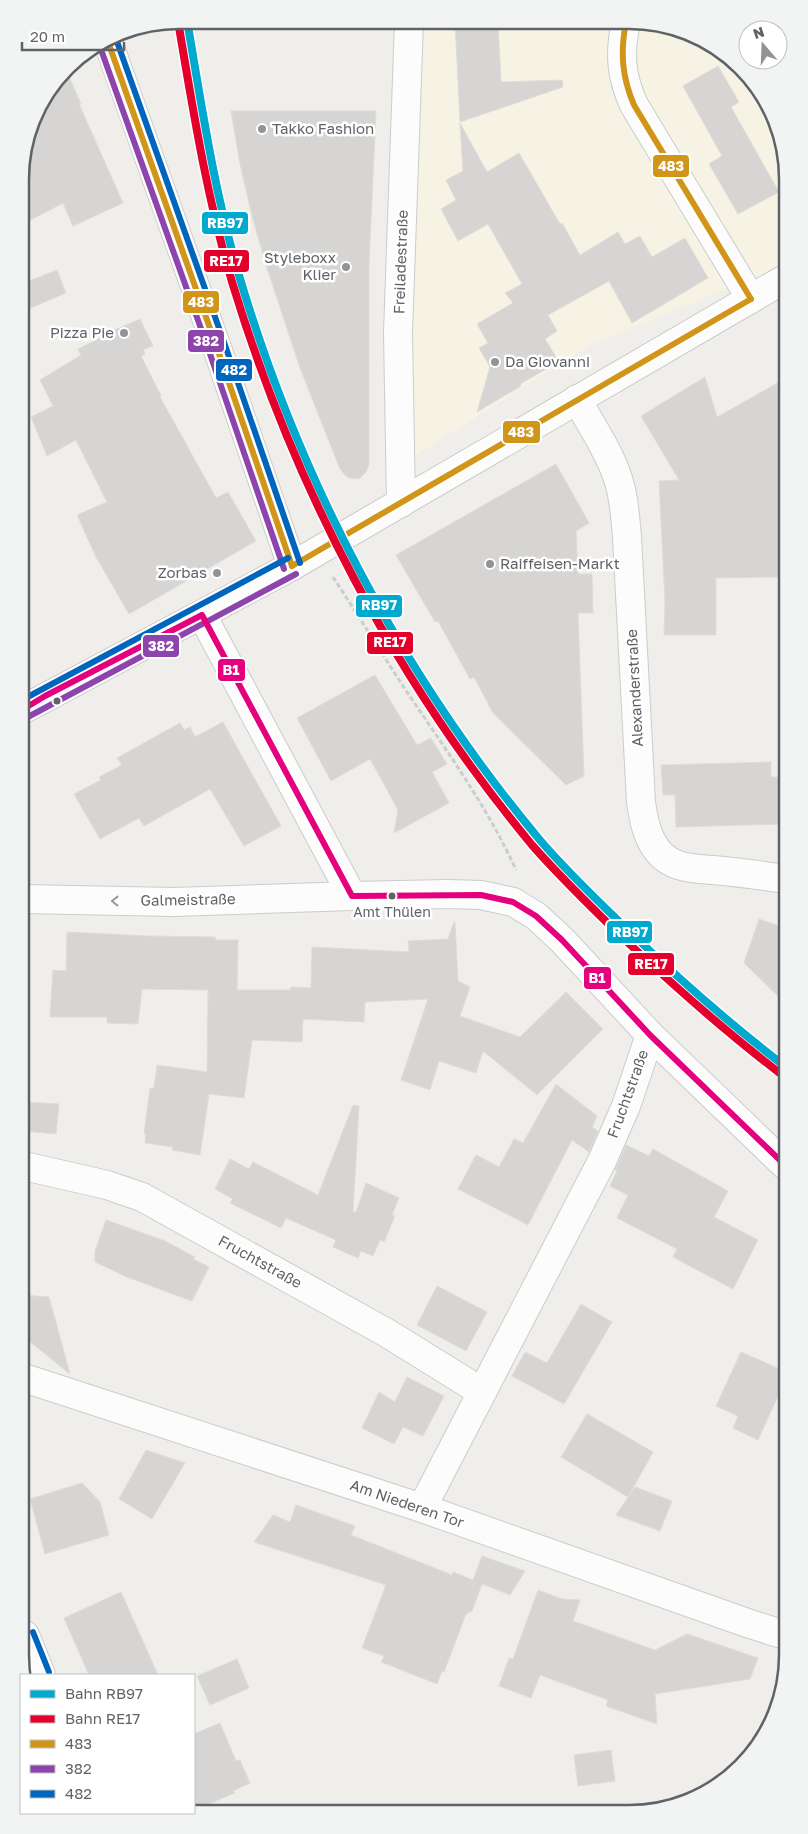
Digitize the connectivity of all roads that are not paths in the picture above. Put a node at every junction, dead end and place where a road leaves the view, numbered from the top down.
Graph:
1 (409, 29) edge
2 (625, 29) edge
3 (110, 46) edge
4 (779, 282) edge
5 (751, 299) junction
6 (577, 399) junction
7 (402, 503) junction
8 (292, 566) junction
9 (202, 614) junction
10 (29, 706) edge
11 (779, 878) edge
12 (352, 896) junction
13 (29, 899) edge
14 (650, 1035) junction
15 (779, 1159) edge
16 (29, 1167) edge
17 (29, 1380) edge
18 (482, 1392) junction
19 (422, 1508) junction
20 (779, 1633) edge
21 (29, 1646) edge
22 (41, 1674) edge

1 - 7 street, Freiladestraße
2 - 5 street
3 - 8 street
4 - 5 street
5 - 6 street
6 - 7 street
6 - 11 street, Alexanderstraße
7 - 8 street
8 - 9 street
9 - 10 street
9 - 12 street
12 -> 13 street, Galmeistraße
12 - 14 street, Galmeistraße
14 - 15 street, Galmeistraße
14 - 18 street, Fruchtstraße
16 - 18 street, Fruchtstraße
17 - 19 street, Am Niederen Tor
18 - 19 street, Fruchtstraße
19 - 20 street, Am Niederen Tor
21 - 22 street

